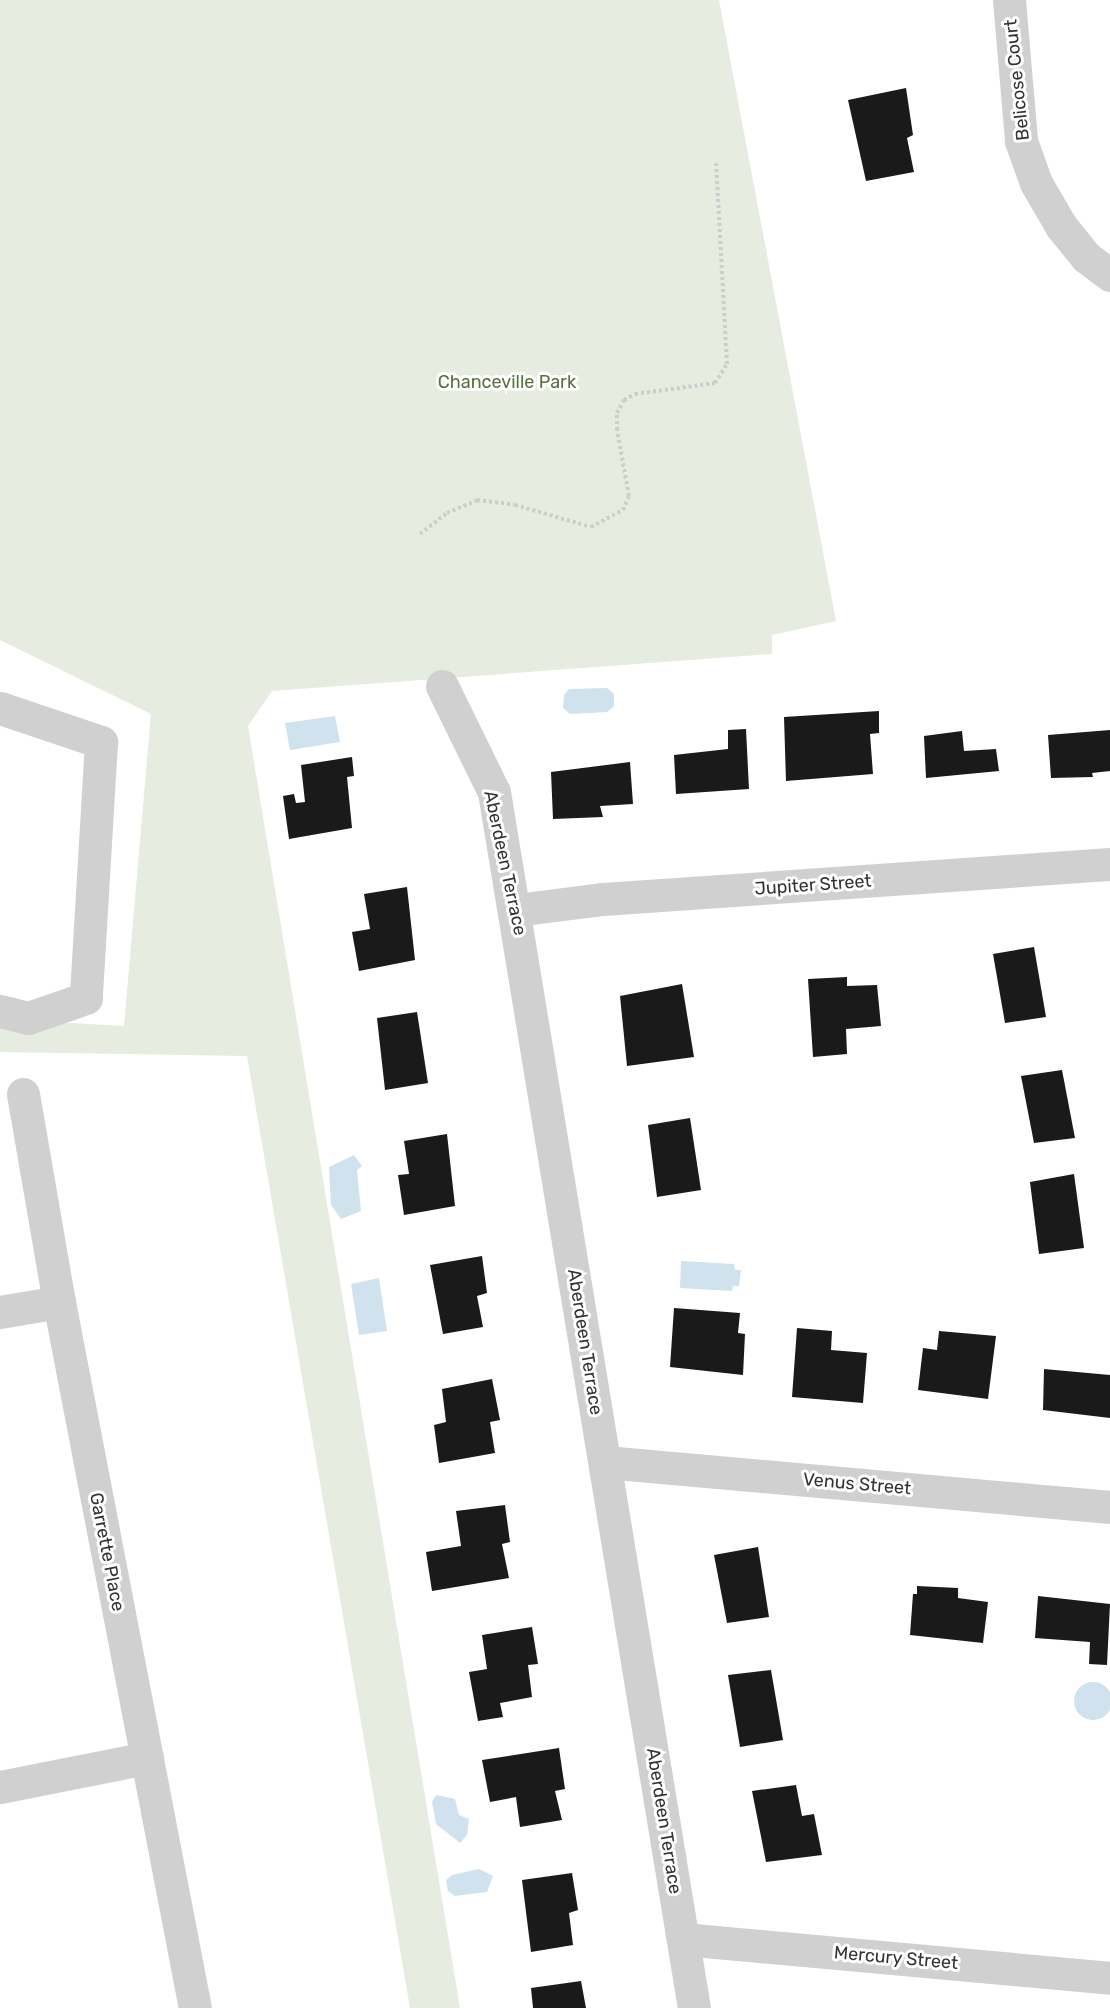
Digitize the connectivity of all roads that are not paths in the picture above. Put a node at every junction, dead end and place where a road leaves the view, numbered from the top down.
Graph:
1 (1009, 0) edge
2 (1110, 275) edge
3 (442, 686) dead end
4 (0, 708) edge
5 (1110, 864) edge
6 (516, 910) junction
7 (0, 1011) edge
8 (23, 1094) dead end
9 (59, 1302) junction
10 (0, 1312) edge
11 (605, 1462) junction
12 (1110, 1507) edge
13 (147, 1758) junction
14 (0, 1787) edge
15 (683, 1939) junction
16 (1110, 1978) edge
17 (195, 2008) edge
18 (694, 2008) edge

1 - 2 street, Belicose Court
3 - 6 street, Aberdeen Terrace
4 - 7 street
5 - 6 street, Jupiter Street
6 - 11 street, Aberdeen Terrace
8 - 9 street, Garrette Place
9 - 10 street
9 - 13 street, Garrette Place
11 - 12 street, Venus Street
11 - 15 street, Aberdeen Terrace
13 - 14 street
13 - 17 street, Garrette Place
15 - 16 street, Mercury Street
15 - 18 street, Aberdeen Terrace

